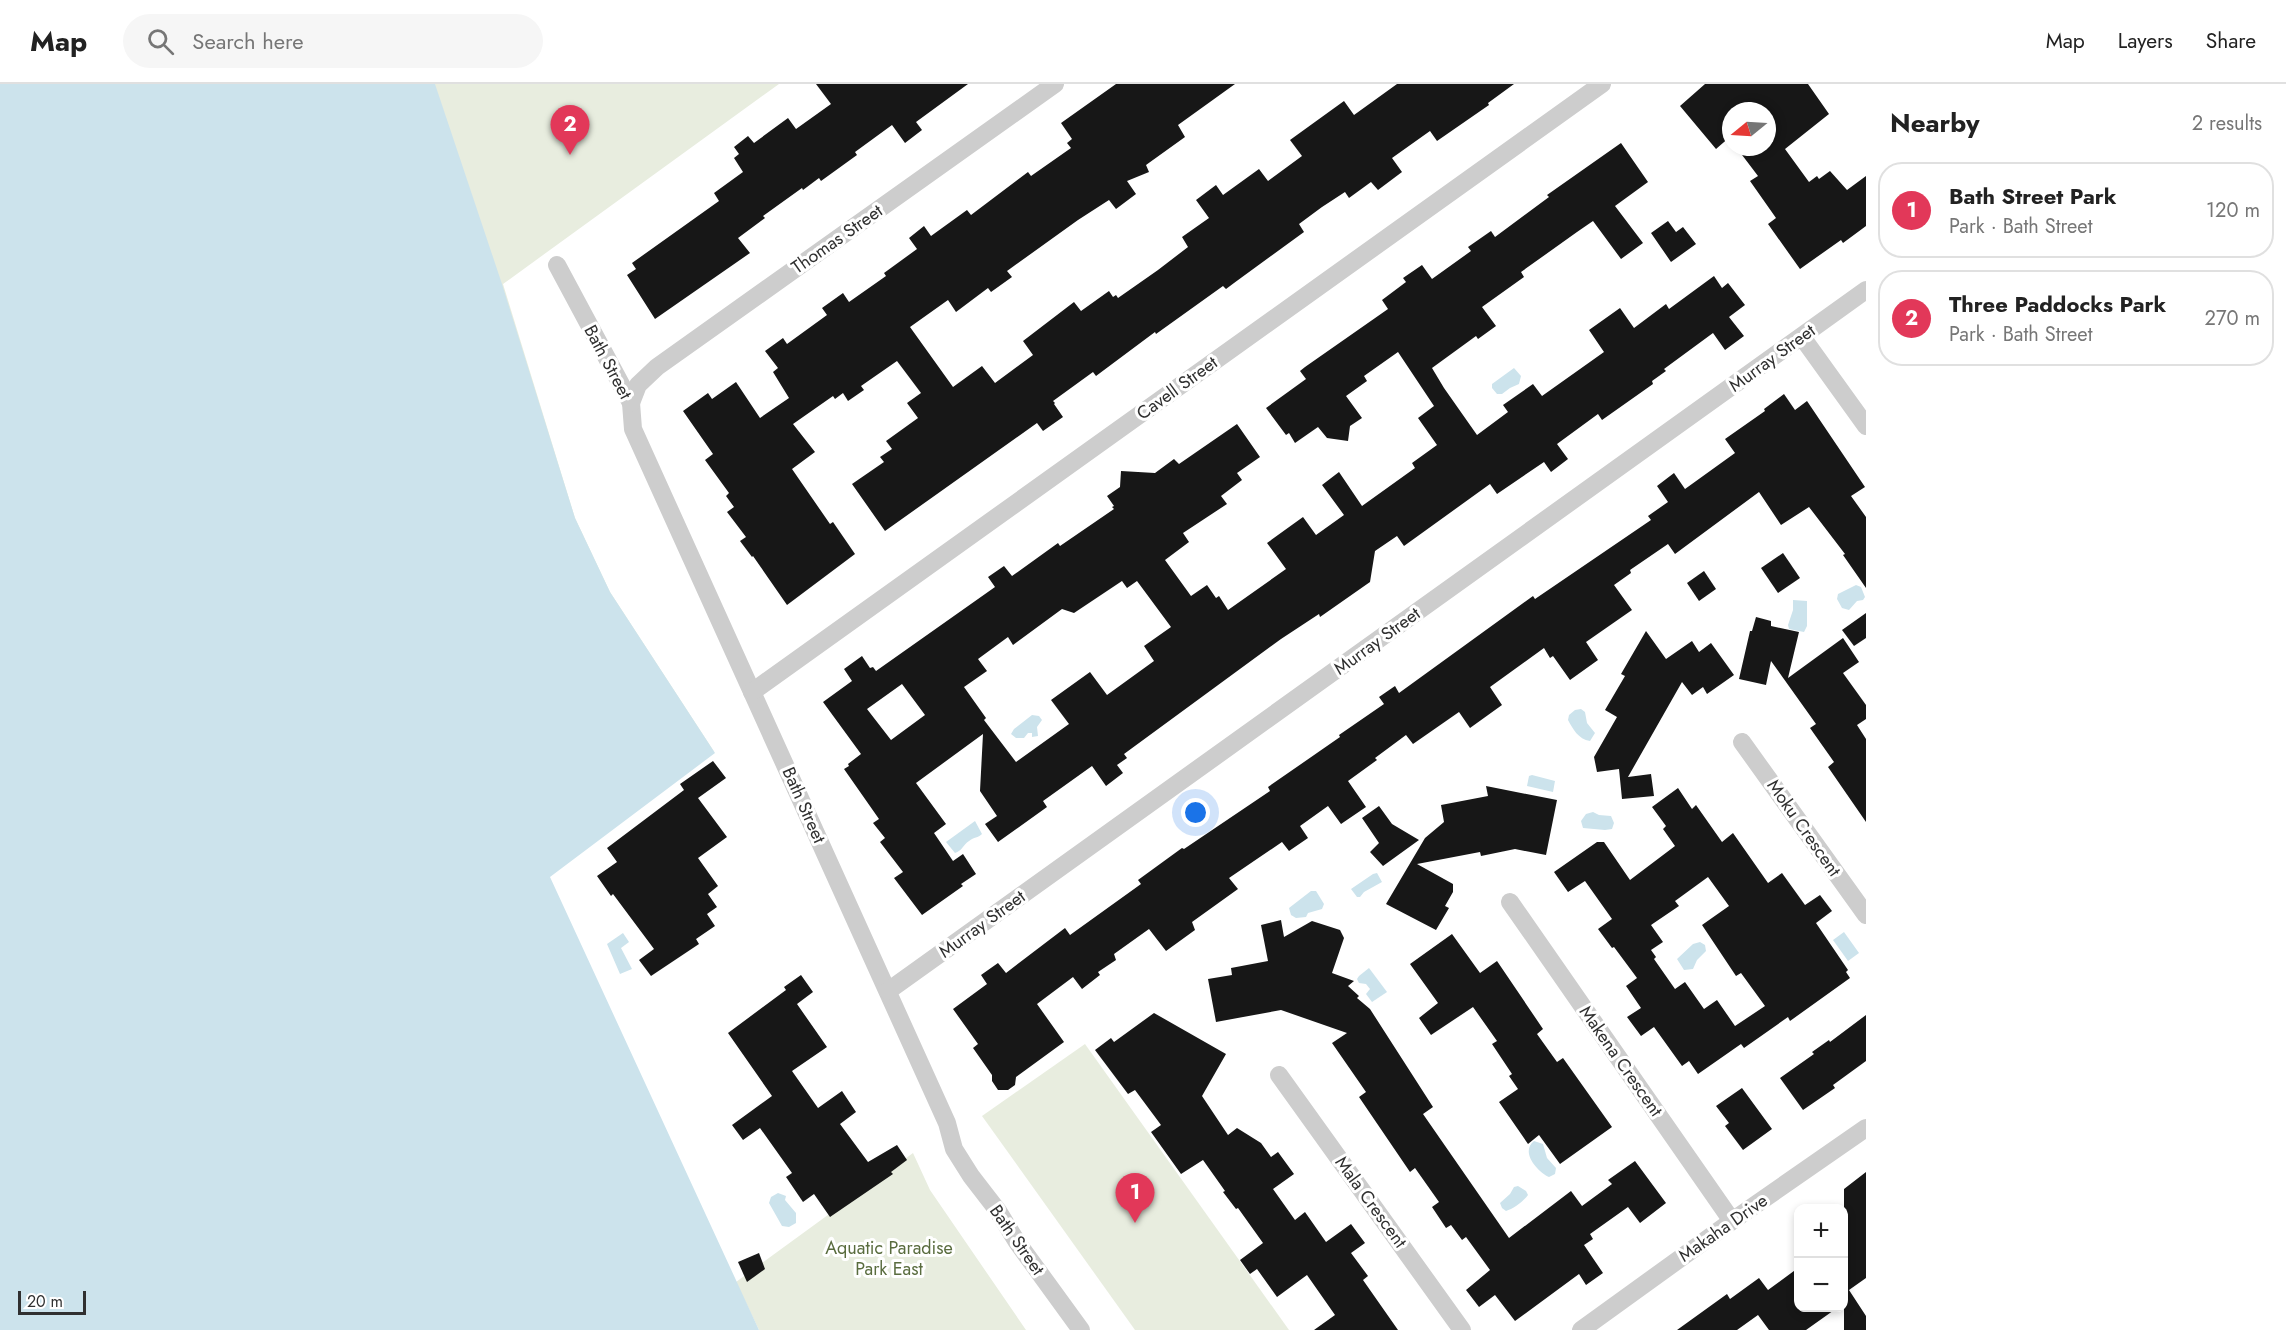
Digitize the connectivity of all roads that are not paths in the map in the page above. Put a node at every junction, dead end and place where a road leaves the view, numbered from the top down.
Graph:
1 (1055, 84) edge
2 (1602, 84) edge
3 (556, 265) dead end
4 (1866, 290) edge
5 (1802, 337) junction
6 (631, 403) junction
7 (1866, 426) edge
8 (752, 692) junction
9 (1742, 742) dead end
10 (1510, 902) dead end
11 (1866, 915) edge
12 (888, 991) junction
13 (1279, 1075) dead end
14 (1866, 1128) edge
15 (1732, 1221) junction
16 (1081, 1330) edge
17 (1462, 1330) edge
18 (1581, 1330) edge

1 - 6 street, Thomas Street
2 - 8 street, Cavell Street
3 - 6 street, Bath Street
4 - 5 street, Murray Street
5 - 7 street
5 - 12 street, Murray Street
6 - 8 street, Bath Street
8 - 12 street, Bath Street
9 - 11 street, Moku Crescent
10 - 15 street, Makena Crescent
12 - 16 street, Bath Street
13 - 17 street, Mala Crescent
14 - 15 street, Makaha Drive
15 - 18 street, Makaha Drive

